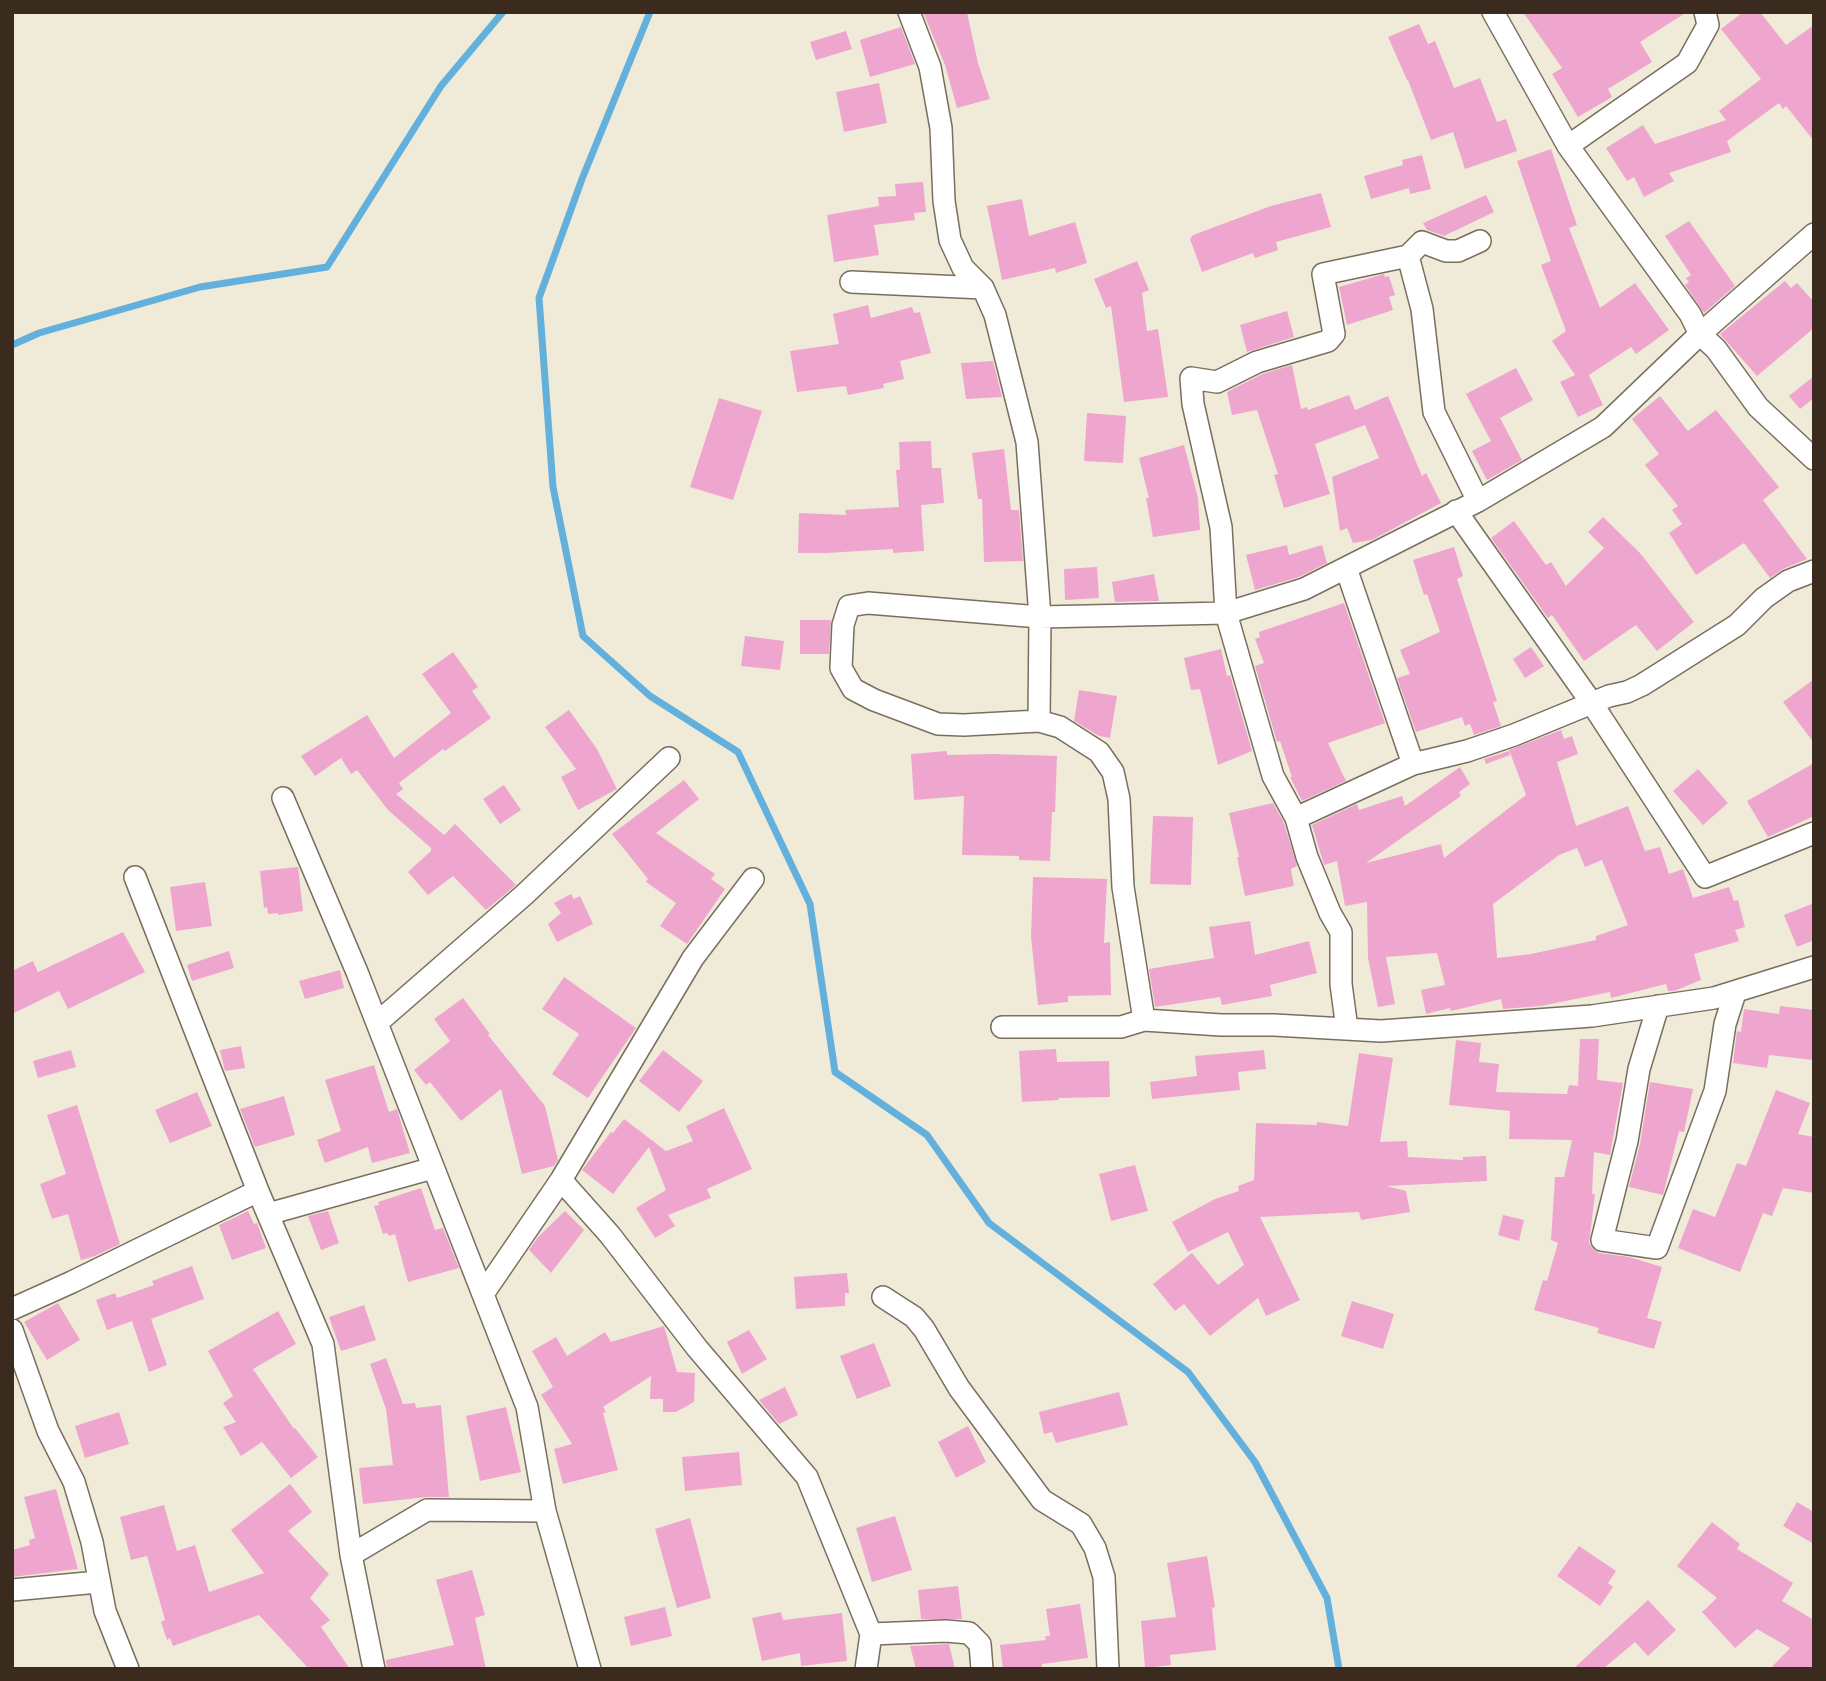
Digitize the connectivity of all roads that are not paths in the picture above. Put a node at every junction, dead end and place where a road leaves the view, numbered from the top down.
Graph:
1 (909, 12) edge
2 (1493, 12) edge
3 (1712, 17) edge
4 (1568, 146) junction
5 (1814, 234) edge
6 (1480, 241) dead end
7 (1408, 256) junction
8 (851, 282) dead end
9 (983, 288) junction
10 (1700, 334) junction
11 (1814, 459) edge
12 (1478, 501) junction
13 (1457, 511) junction
14 (1346, 568) junction
15 (1814, 571) edge
16 (1226, 614) junction
17 (1040, 617) junction
18 (1591, 702) junction
19 (1039, 721) junction
20 (669, 758) dead end
21 (1413, 764) junction
22 (283, 798) dead end
23 (1296, 818) junction
24 (1814, 833) edge
25 (135, 877) dead end
26 (754, 879) dead end
27 (1814, 967) edge
28 (1735, 993) junction
29 (1658, 1006) junction
30 (1144, 1020) junction
31 (377, 1023) junction
32 (1002, 1027) dead end
33 (1348, 1029) junction
34 (433, 1168) junction
35 (561, 1180) junction
36 (258, 1191) junction
37 (268, 1214) junction
38 (484, 1294) junction
39 (883, 1297) dead end
40 (12, 1308) edge
41 (12, 1330) edge
42 (545, 1511) junction
43 (351, 1555) junction
44 (98, 1582) junction
45 (12, 1590) edge
46 (871, 1634) junction
47 (128, 1669) edge
48 (374, 1669) edge
49 (590, 1669) edge
50 (866, 1669) edge
51 (982, 1669) edge
52 (1108, 1669) edge

1 - 9 street
2 - 4 street
3 - 4 street
4 - 10 street
5 - 10 street
6 - 7 street
7 - 12 street
7 - 16 street
8 - 9 street
9 - 17 street
10 - 11 street
10 - 12 street
12 - 13 street
13 - 14 street
13 - 18 street
14 - 16 street
14 - 21 street
15 - 18 street
16 - 17 street
16 - 23 street
17 - 19 street
17 - 19 street
18 - 21 street
18 - 24 street
19 - 30 street
20 - 31 street
21 - 23 street
22 - 31 street
23 - 33 street
25 - 36 street
26 - 35 street
27 - 28 street
28 - 29 street
28 - 29 street
29 - 33 street
30 - 32 street
30 - 33 street
31 - 34 street
34 - 37 street
34 - 38 street
35 - 38 street
35 - 46 street
36 - 37 street
36 - 40 street
37 - 43 street
38 - 42 street
39 - 52 street
41 - 44 street
42 - 43 street
42 - 49 street
43 - 48 street
44 - 45 street
44 - 47 street
46 - 50 street
46 - 51 street

